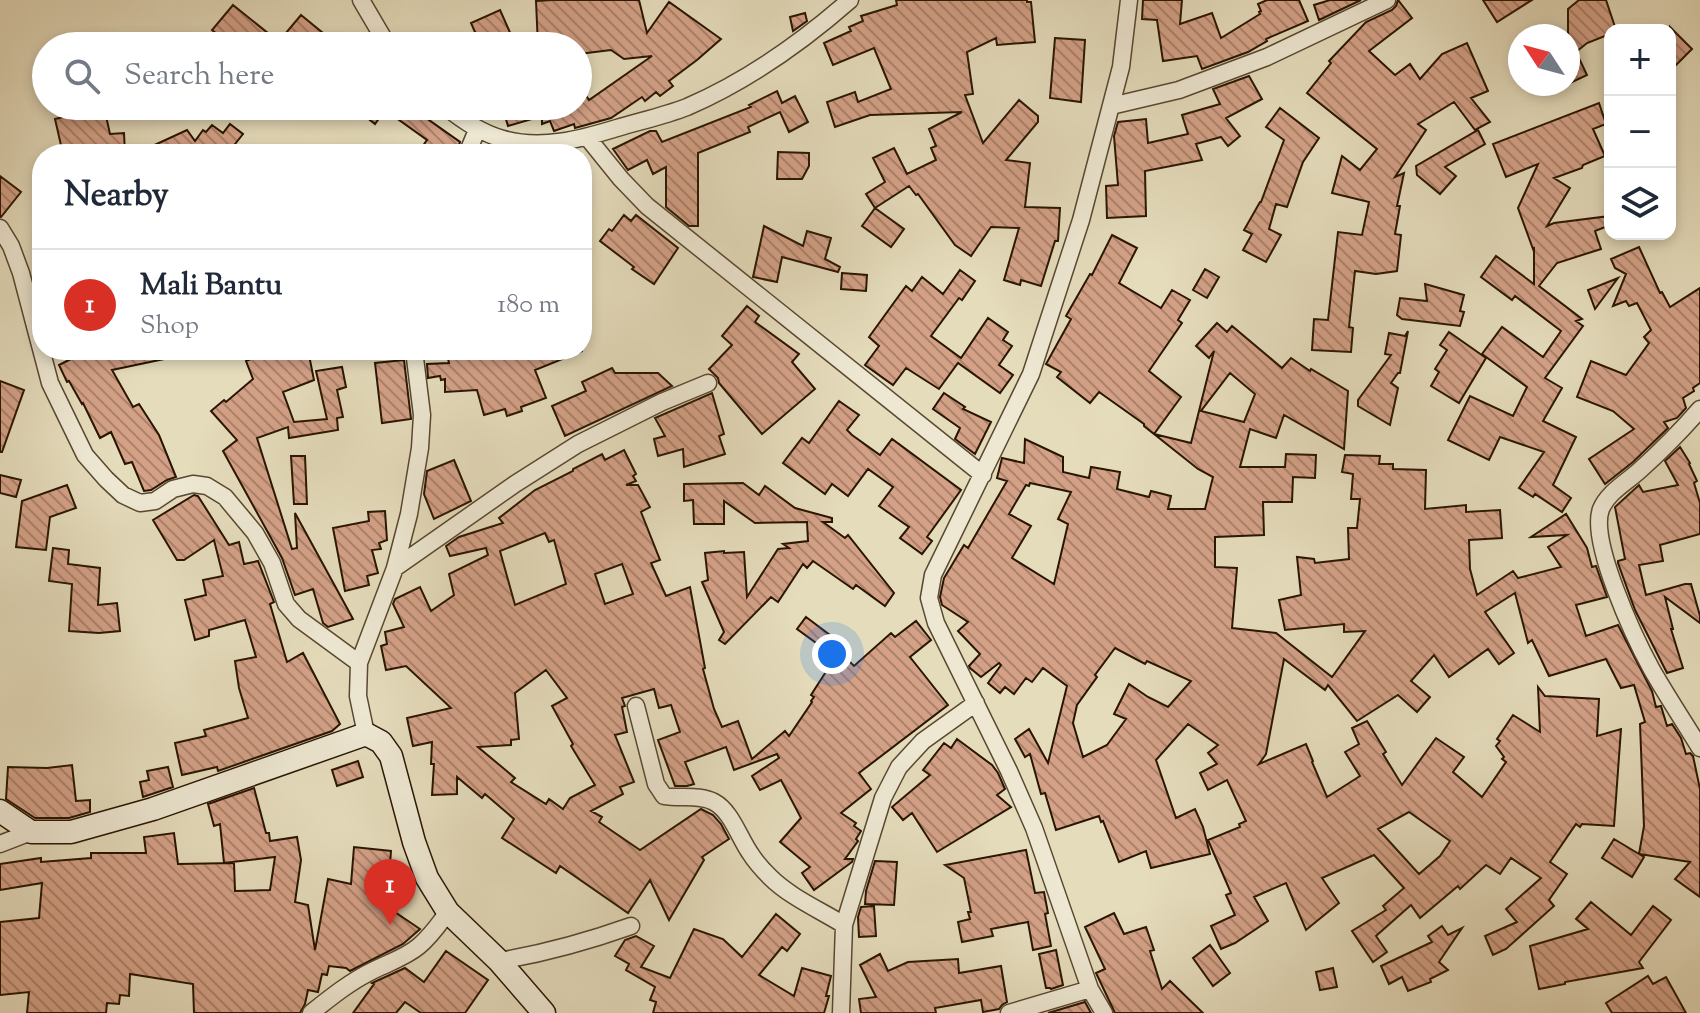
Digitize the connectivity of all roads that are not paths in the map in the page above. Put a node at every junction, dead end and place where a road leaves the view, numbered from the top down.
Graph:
1 (361, 0) edge
2 (850, 0) edge
3 (1129, 0) edge
4 (1387, 0) edge
5 (380, 32) edge
6 (1111, 106) junction
7 (464, 120) edge
8 (477, 130) junction
9 (587, 137) junction
10 (471, 144) edge
11 (0, 228) edge
12 (32, 315) edge
13 (44, 360) edge
14 (415, 360) edge
15 (708, 383) dead end
16 (1700, 409) edge
17 (983, 475) junction
18 (395, 568) junction
19 (359, 663) junction
20 (976, 703) junction
21 (636, 706) dead end
22 (366, 734) junction
23 (1700, 748) edge
24 (0, 811) edge
25 (31, 832) junction
26 (0, 844) edge
27 (448, 912) junction
28 (844, 925) junction
29 (631, 926) dead end
30 (499, 961) junction
31 (1090, 989) junction
32 (311, 1013) edge
33 (544, 1013) edge
34 (841, 1013) edge
35 (1009, 1013) edge
36 (1104, 1013) edge

1 - 5 street
2 - 9 street
3 - 6 street
4 - 6 street
6 - 17 street
7 - 8 street
8 - 9 street
8 - 10 street
9 - 17 street
11 - 12 street
13 - 19 street
14 - 18 street
15 - 18 street
16 - 23 street
17 - 20 street
18 - 19 street
19 - 22 street
20 - 28 street
20 - 31 street
21 - 28 street
22 - 25 main road
22 - 27 main road
24 - 25 main road
25 - 26 street
27 - 30 main road
27 - 32 street
28 - 34 street
29 - 30 street
30 - 33 main road
31 - 35 street
31 - 36 street

